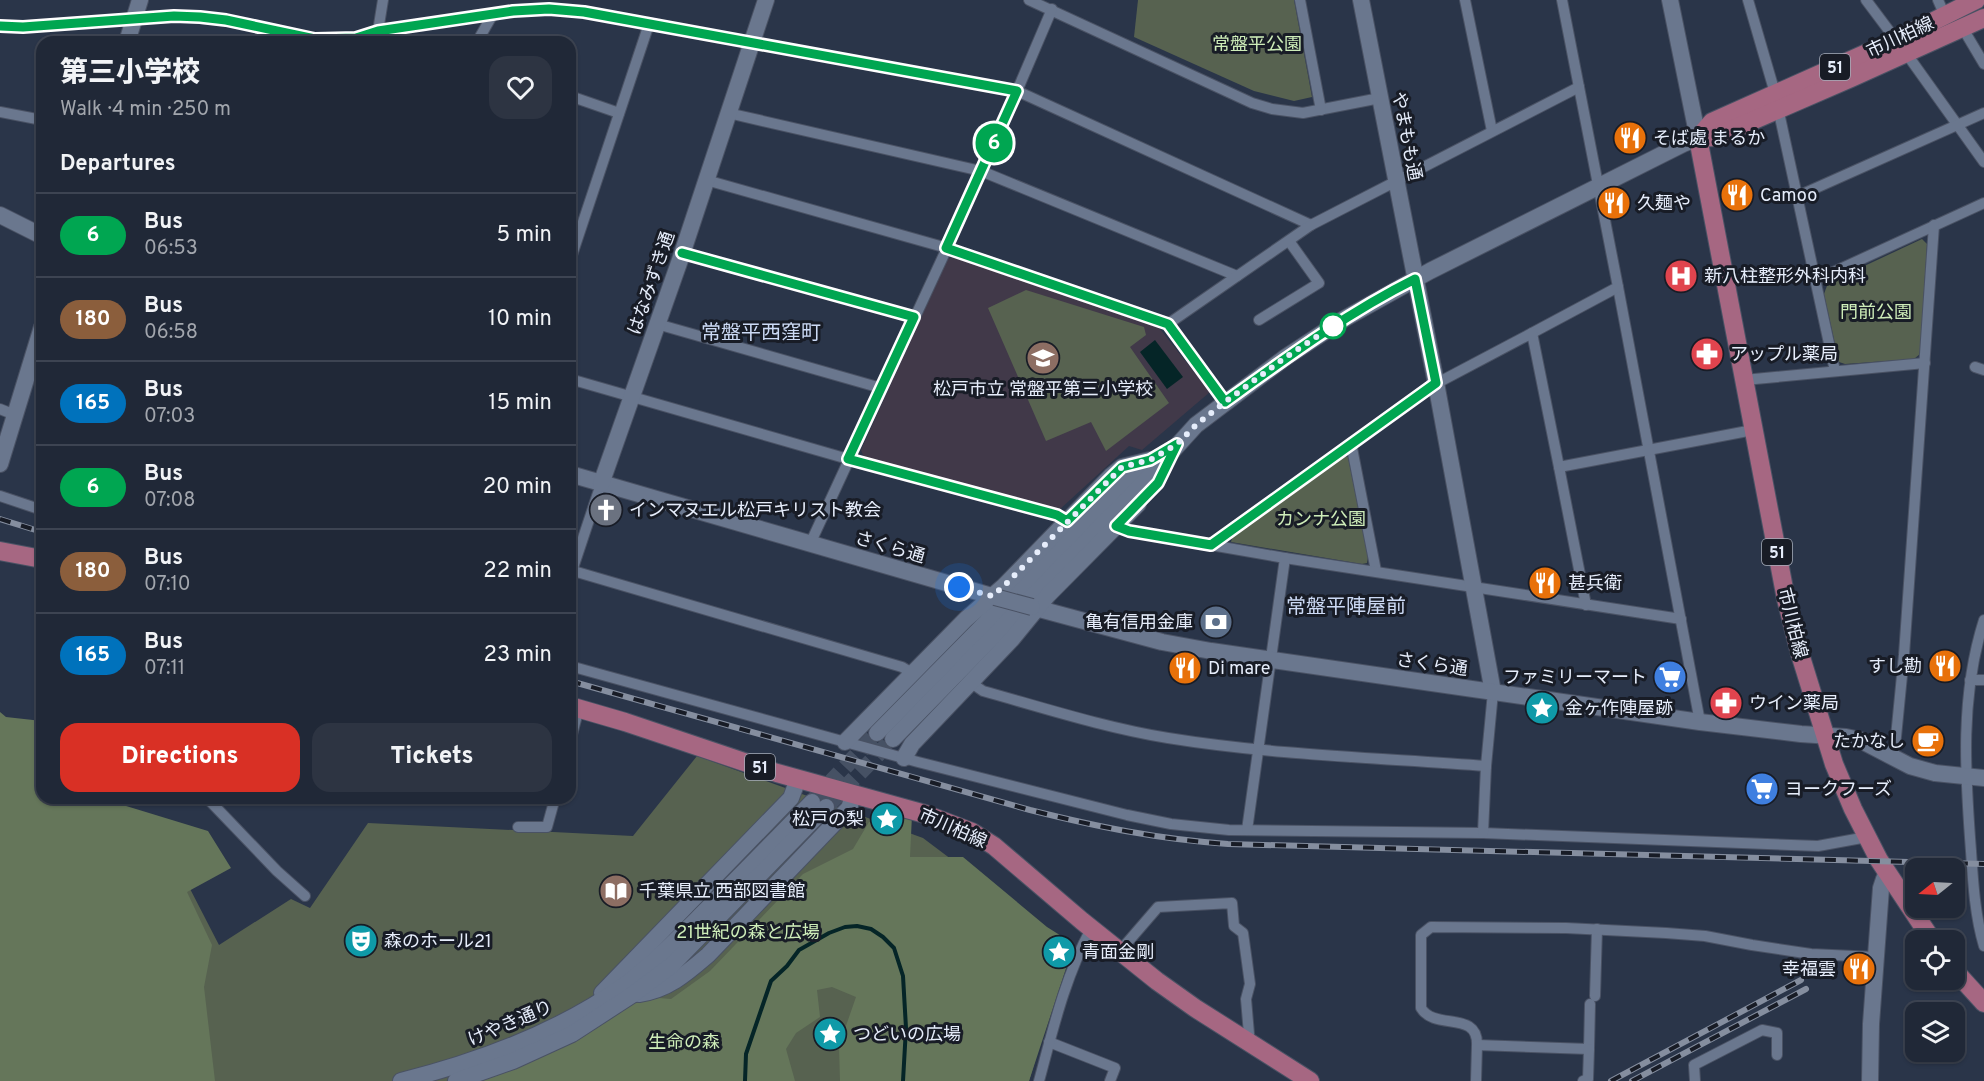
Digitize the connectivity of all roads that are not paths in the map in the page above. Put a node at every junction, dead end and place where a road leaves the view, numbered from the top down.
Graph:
1 (140, 0) edge
2 (383, 0) edge
3 (766, 0) edge
4 (1029, 0) edge
5 (1300, 0) edge
6 (1361, 0) edge
7 (1466, 0) edge
8 (1562, 0) edge
9 (1670, 0) edge
10 (1748, 0) edge
11 (1866, 0) edge
12 (1976, 0) edge
13 (1941, 8) edge
14 (1052, 9) junction
15 (493, 14) junction
16 (1984, 18) edge
17 (134, 19) junction
18 (650, 24) junction
19 (0, 26) edge
20 (1962, 27) junction
21 (378, 31) junction
22 (129, 36) edge
23 (301, 36) edge
24 (362, 36) edge
25 (375, 36) edge
26 (480, 36) edge
27 (752, 42) junction
28 (1901, 47) junction
29 (1984, 64) edge
30 (1579, 87) junction
31 (1017, 91) junction
32 (576, 98) edge
33 (1380, 98) junction
34 (1777, 101) junction
35 (1321, 110) junction
36 (0, 112) edge
37 (620, 113) junction
38 (728, 113) junction
39 (1984, 113) edge
40 (36, 119) edge
41 (1957, 125) junction
42 (1492, 131) junction
43 (1698, 138) junction
44 (1984, 162) edge
45 (981, 171) junction
46 (706, 180) junction
47 (1396, 182) junction
48 (1599, 186) junction
49 (1798, 196) junction
50 (1984, 203) edge
51 (0, 215) edge
52 (1311, 225) junction
53 (1934, 225) junction
54 (36, 233) edge
55 (1289, 241) junction
56 (576, 243) edge
57 (946, 248) junction
58 (682, 253) junction
59 (1237, 276) junction
60 (1415, 279) junction
61 (1816, 280) junction
62 (1618, 287) junction
63 (914, 317) junction
64 (1259, 320) dead end
65 (657, 324) junction
66 (1168, 324) junction
67 (1532, 333) junction
68 (36, 342) edge
69 (1925, 363) junction
70 (1835, 371) junction
71 (1744, 380) junction
72 (576, 381) edge
73 (1436, 383) junction
74 (881, 388) junction
75 (632, 397) junction
76 (1225, 402) junction
77 (7, 412) edge
78 (1753, 430) junction
79 (1351, 443) junction
80 (1177, 444) junction
81 (1649, 451) junction
82 (848, 459) junction
83 (1150, 460) junction
84 (0, 465) edge
85 (1559, 467) junction
86 (576, 476) edge
87 (601, 484) junction
88 (0, 496) edge
89 (36, 508) edge
90 (1067, 521) junction
91 (1116, 526) junction
92 (810, 544) junction
93 (1211, 545) junction
94 (0, 551) edge
95 (36, 558) edge
96 (576, 558) edge
97 (1285, 558) junction
98 (1376, 571) junction
99 (576, 574) edge
100 (1475, 588) junction
101 (993, 597) junction
102 (1586, 605) junction
103 (1034, 608) junction
104 (1681, 619) junction
105 (1984, 620) edge
106 (1271, 661) junction
107 (576, 668) edge
108 (912, 673) junction
109 (1970, 680) junction
110 (1984, 680) edge
111 (970, 682) junction
112 (1493, 692) junction
113 (576, 708) edge
114 (1700, 722) junction
115 (1825, 736) junction
116 (845, 742) junction
117 (1258, 749) junction
118 (1892, 757) junction
119 (904, 758) junction
120 (1486, 766) junction
121 (1966, 777) junction
122 (798, 778) junction
123 (1984, 778) edge
124 (854, 794) junction
125 (213, 804) edge
126 (553, 804) edge
127 (819, 805) tunnel mouth
128 (518, 827) dead end
129 (1247, 830) junction
130 (1483, 833) junction
131 (1867, 837) junction
132 (1888, 876) junction
133 (305, 896) dead end
134 (1980, 906) edge
135 (1091, 929) junction
136 (1597, 929) junction
137 (1925, 930) edge
138 (1984, 946) edge
139 (1120, 951) junction
140 (1875, 957) junction
141 (1965, 982) edge
142 (630, 989) junction
143 (1984, 1003) edge
144 (594, 1004) junction
145 (1246, 1039) junction
146 (1049, 1042) junction
147 (1477, 1045) junction
148 (1589, 1049) junction
149 (1777, 1055) dead end
150 (401, 1081) edge
151 (456, 1081) edge
152 (1039, 1081) edge
153 (1110, 1081) edge
154 (1310, 1081) edge
155 (1476, 1081) edge
156 (1583, 1081) edge
157 (1695, 1081) edge
158 (1870, 1081) edge

1 - 17 street
2 - 21 street
3 - 27 street, はなみずき通
4 - 14 street
5 - 35 street
6 - 33 street, やまもも通
7 - 42 street
8 - 30 street
9 - 43 street
10 - 34 street
11 - 28 street
12 - 13 main road, 市川柏線 / 51
13 - 28 main road, 市川柏線 / 51
14 - 31 street
14 - 35 street
15 - 18 street
15 - 21 street
15 - 26 street
16 - 20 main road, 市川柏線 / 51
17 - 19 street
17 - 22 street
17 - 23 street
18 - 27 street
18 - 37 street
20 - 28 main road, 市川柏線 / 51
20 - 29 street
21 - 24 street
21 - 25 street
27 - 31 street
27 - 38 street, はなみずき通
28 - 34 main road, 市川柏線 / 51
28 - 41 street
30 - 42 street
30 - 48 street
31 - 45 street
31 - 52 street
32 - 37 street
33 - 35 street
33 - 47 street, やまもも通
34 - 43 main road, 市川柏線 / 51
34 - 49 street
36 - 40 street
37 - 56 street
38 - 45 street
38 - 46 street, はなみずき通
39 - 41 street
41 - 44 street
41 - 49 street
42 - 47 street
43 - 48 street
43 - 71 main road, 市川柏線 / 51
45 - 57 street
45 - 59 street
46 - 57 street
46 - 58 street, はなみずき通
47 - 52 street
47 - 60 street, やまもも通
48 - 60 street
48 - 62 street
49 - 61 street
50 - 53 street
51 - 54 street
52 - 55 street
53 - 61 street
53 - 69 street
55 - 59 street
55 - 64 street
57 - 63 street
57 - 66 street
58 - 63 street
58 - 65 street, はなみずき通
59 - 66 street
60 - 73 street, やまもも通
60 - 76 street
61 - 70 street
62 - 67 street
62 - 81 street
63 - 74 street
65 - 74 street
65 - 75 street, はなみずき通
66 - 76 street
67 - 73 street
67 - 85 street
68 - 77 street
69 - 70 street
69 - 118 street
70 - 71 street
71 - 78 main road, 市川柏線 / 51
72 - 75 street
73 - 79 street
73 - 100 street, やまもも通
74 - 82 street
75 - 82 street
75 - 87 street, はなみずき通
76 - 80 street
77 - 84 street
78 - 81 street
78 - 115 main road, 市川柏線 / 51
79 - 93 street
79 - 98 street
80 - 83 street
80 - 83 street
80 - 91 street
81 - 85 street
81 - 104 street
82 - 90 street
82 - 92 street
83 - 90 street
85 - 102 street
86 - 87 street, さくら通
87 - 92 street, さくら通
87 - 96 street, はなみずき通
88 - 89 street
90 - 101 street
91 - 93 street
91 - 103 street
92 - 101 street, さくら通
93 - 97 street
94 - 95 main road
97 - 98 street
97 - 106 street
98 - 100 street
99 - 108 street
100 - 102 street
100 - 112 street, やまもも通
101 - 103 street, さくら通, bridge
101 - 108 street
102 - 104 street
103 - 106 street, さくら通
103 - 111 street
104 - 114 street
105 - 109 street
106 - 112 street, さくら通
106 - 117 street
107 - 116 street
108 - 116 street
109 - 110 street
109 - 121 street
111 - 117 street
111 - 119 street
112 - 114 street, さくら通
112 - 120 street
113 - 122 main road, 市川柏線 / 51
114 - 115 street, さくら通
115 - 118 street, さくら通
115 - 131 main road, 市川柏線 / 51
116 - 119 street
117 - 120 street
117 - 129 street
118 - 121 street, さくら通
119 - 129 street
120 - 130 street
121 - 123 street, さくら通
121 - 134 street
122 - 124 main road, 市川柏線 / 51
122 - 144 street
124 - 135 main road, 市川柏線 / 51
124 - 142 street
125 - 133 street
126 - 128 street
127 - 142 street
129 - 130 street
130 - 131 street
131 - 132 main road, 市川柏線 / 51
132 - 137 main road, 市川柏線 / 51
132 - 140 street
134 - 138 street
135 - 139 main road, 市川柏線 / 51
135 - 146 street
136 - 140 street
136 - 147 street
136 - 148 street
139 - 145 main road, 市川柏線 / 51
139 - 145 street
140 - 158 street
141 - 143 main road
142 - 144 street, けやき通り
142 - 151 street, けやき通り
144 - 150 street, けやき通り
145 - 154 main road, 市川柏線 / 51
146 - 152 street
146 - 153 street
147 - 148 street
147 - 155 street
148 - 156 street
149 - 157 street

